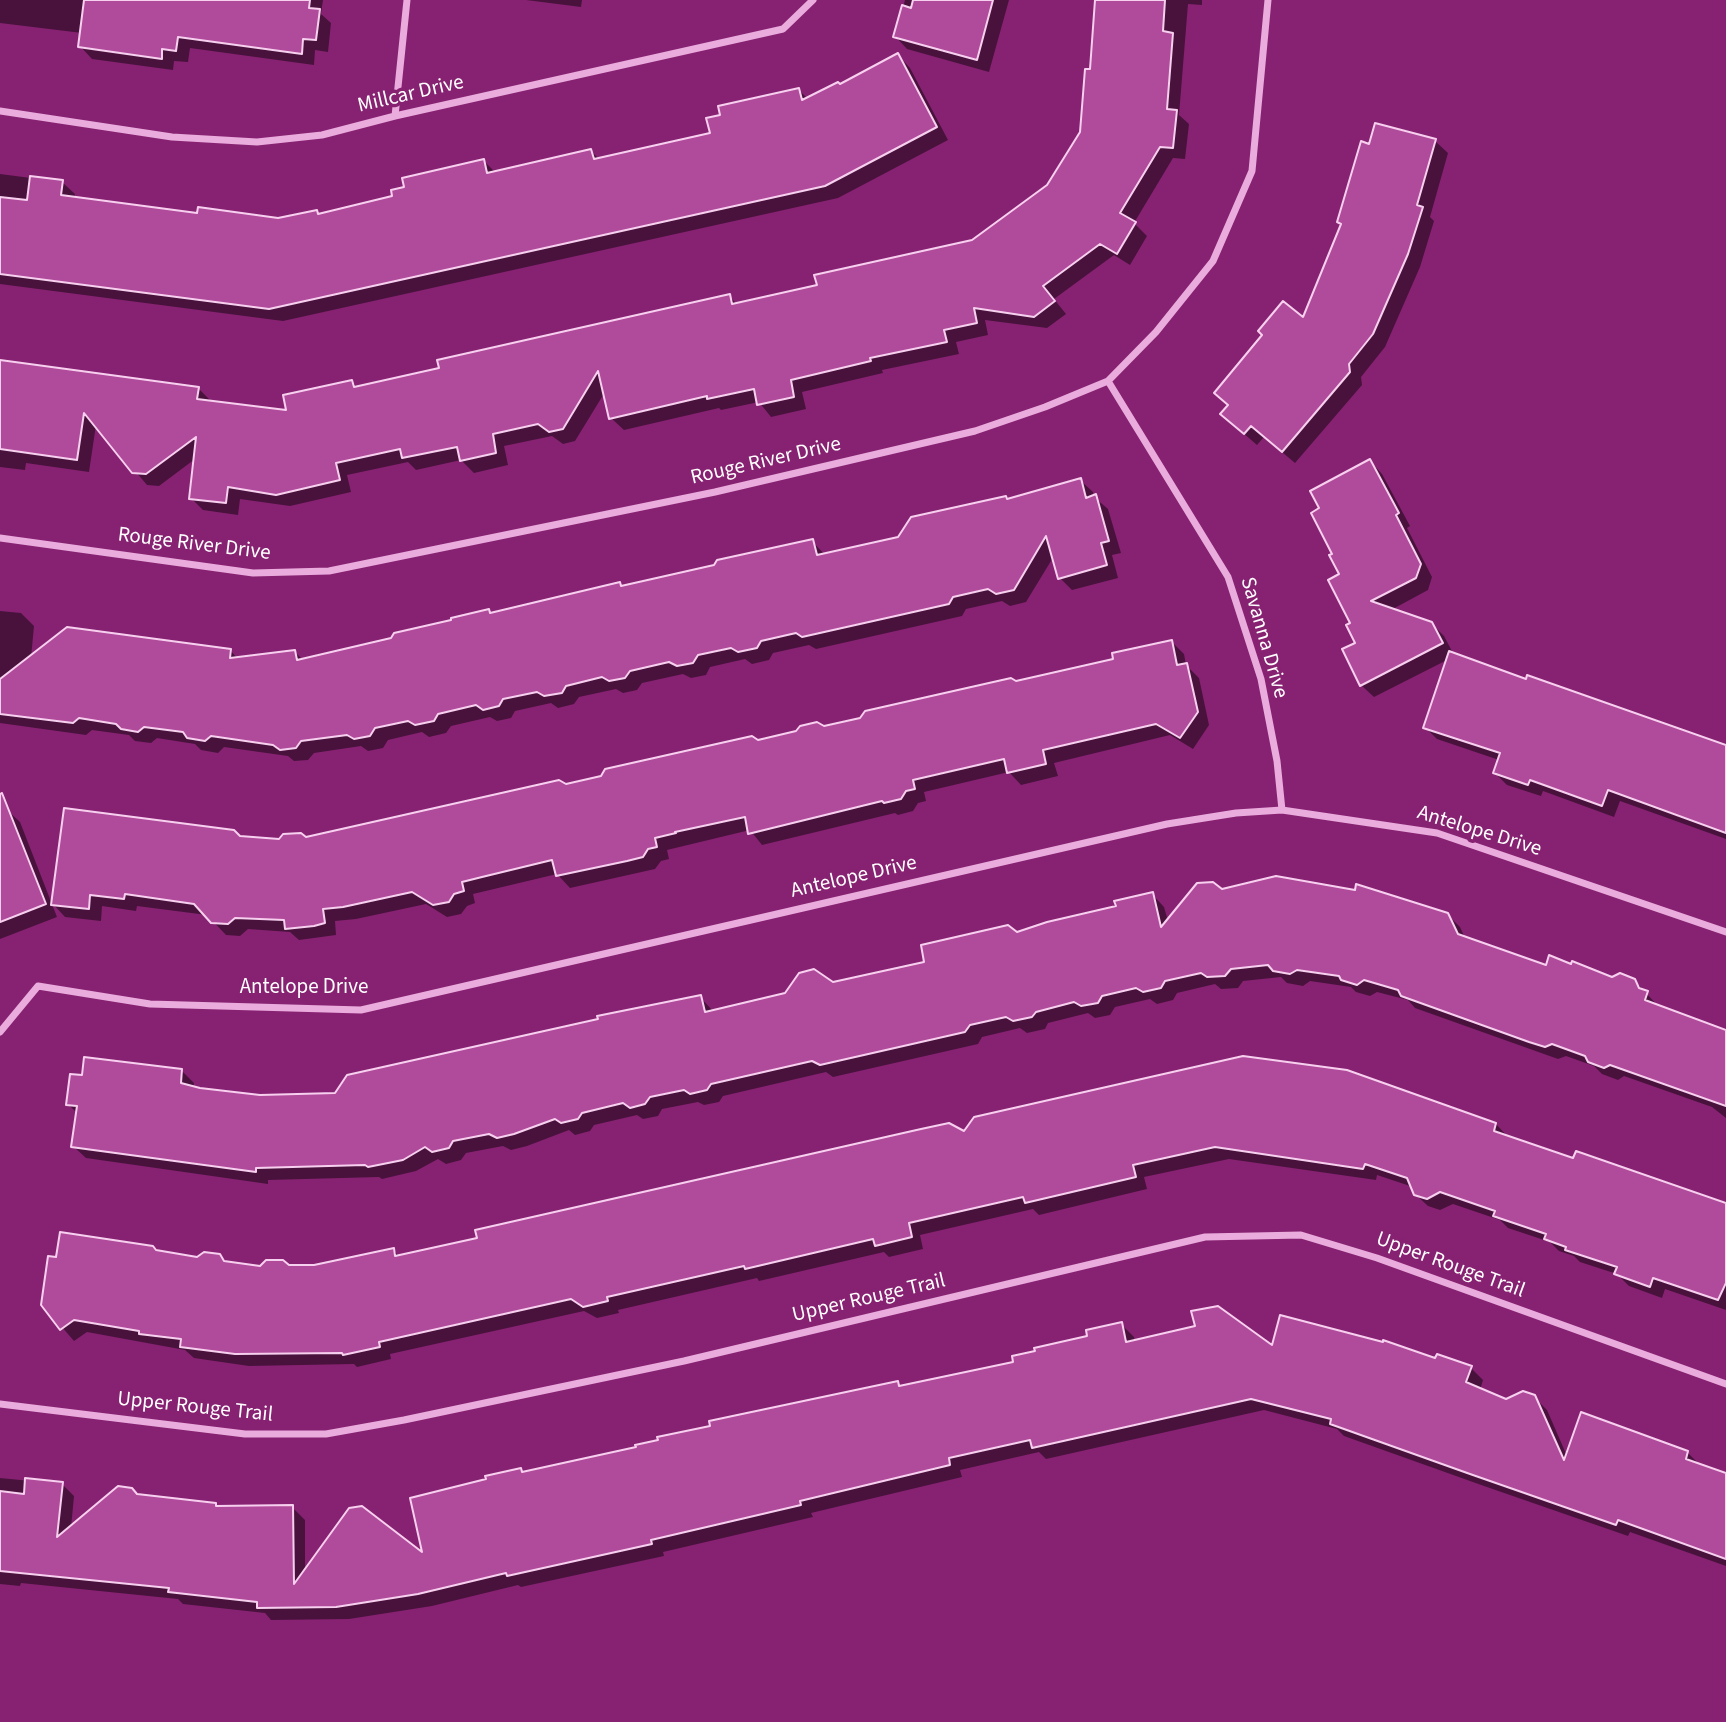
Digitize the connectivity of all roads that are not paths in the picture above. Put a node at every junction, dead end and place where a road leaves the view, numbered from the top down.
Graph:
1 (407, 0) edge
2 (813, 0) edge
3 (1268, 0) edge
4 (0, 111) edge
5 (395, 116) junction
6 (1108, 381) junction
7 (0, 538) edge
8 (1282, 810) junction
9 (1726, 932) edge
10 (0, 1032) edge
11 (1726, 1384) edge
12 (0, 1404) edge

1 - 5 street
2 - 5 street, Millcar Drive
3 - 6 street, Rouge River Drive
4 - 5 street, Millcar Drive
6 - 7 street, Rouge River Drive
6 - 8 street, Savanna Drive
8 - 9 street, Antelope Drive
8 - 10 street, Antelope Drive
11 - 12 street, Upper Rouge Trail

